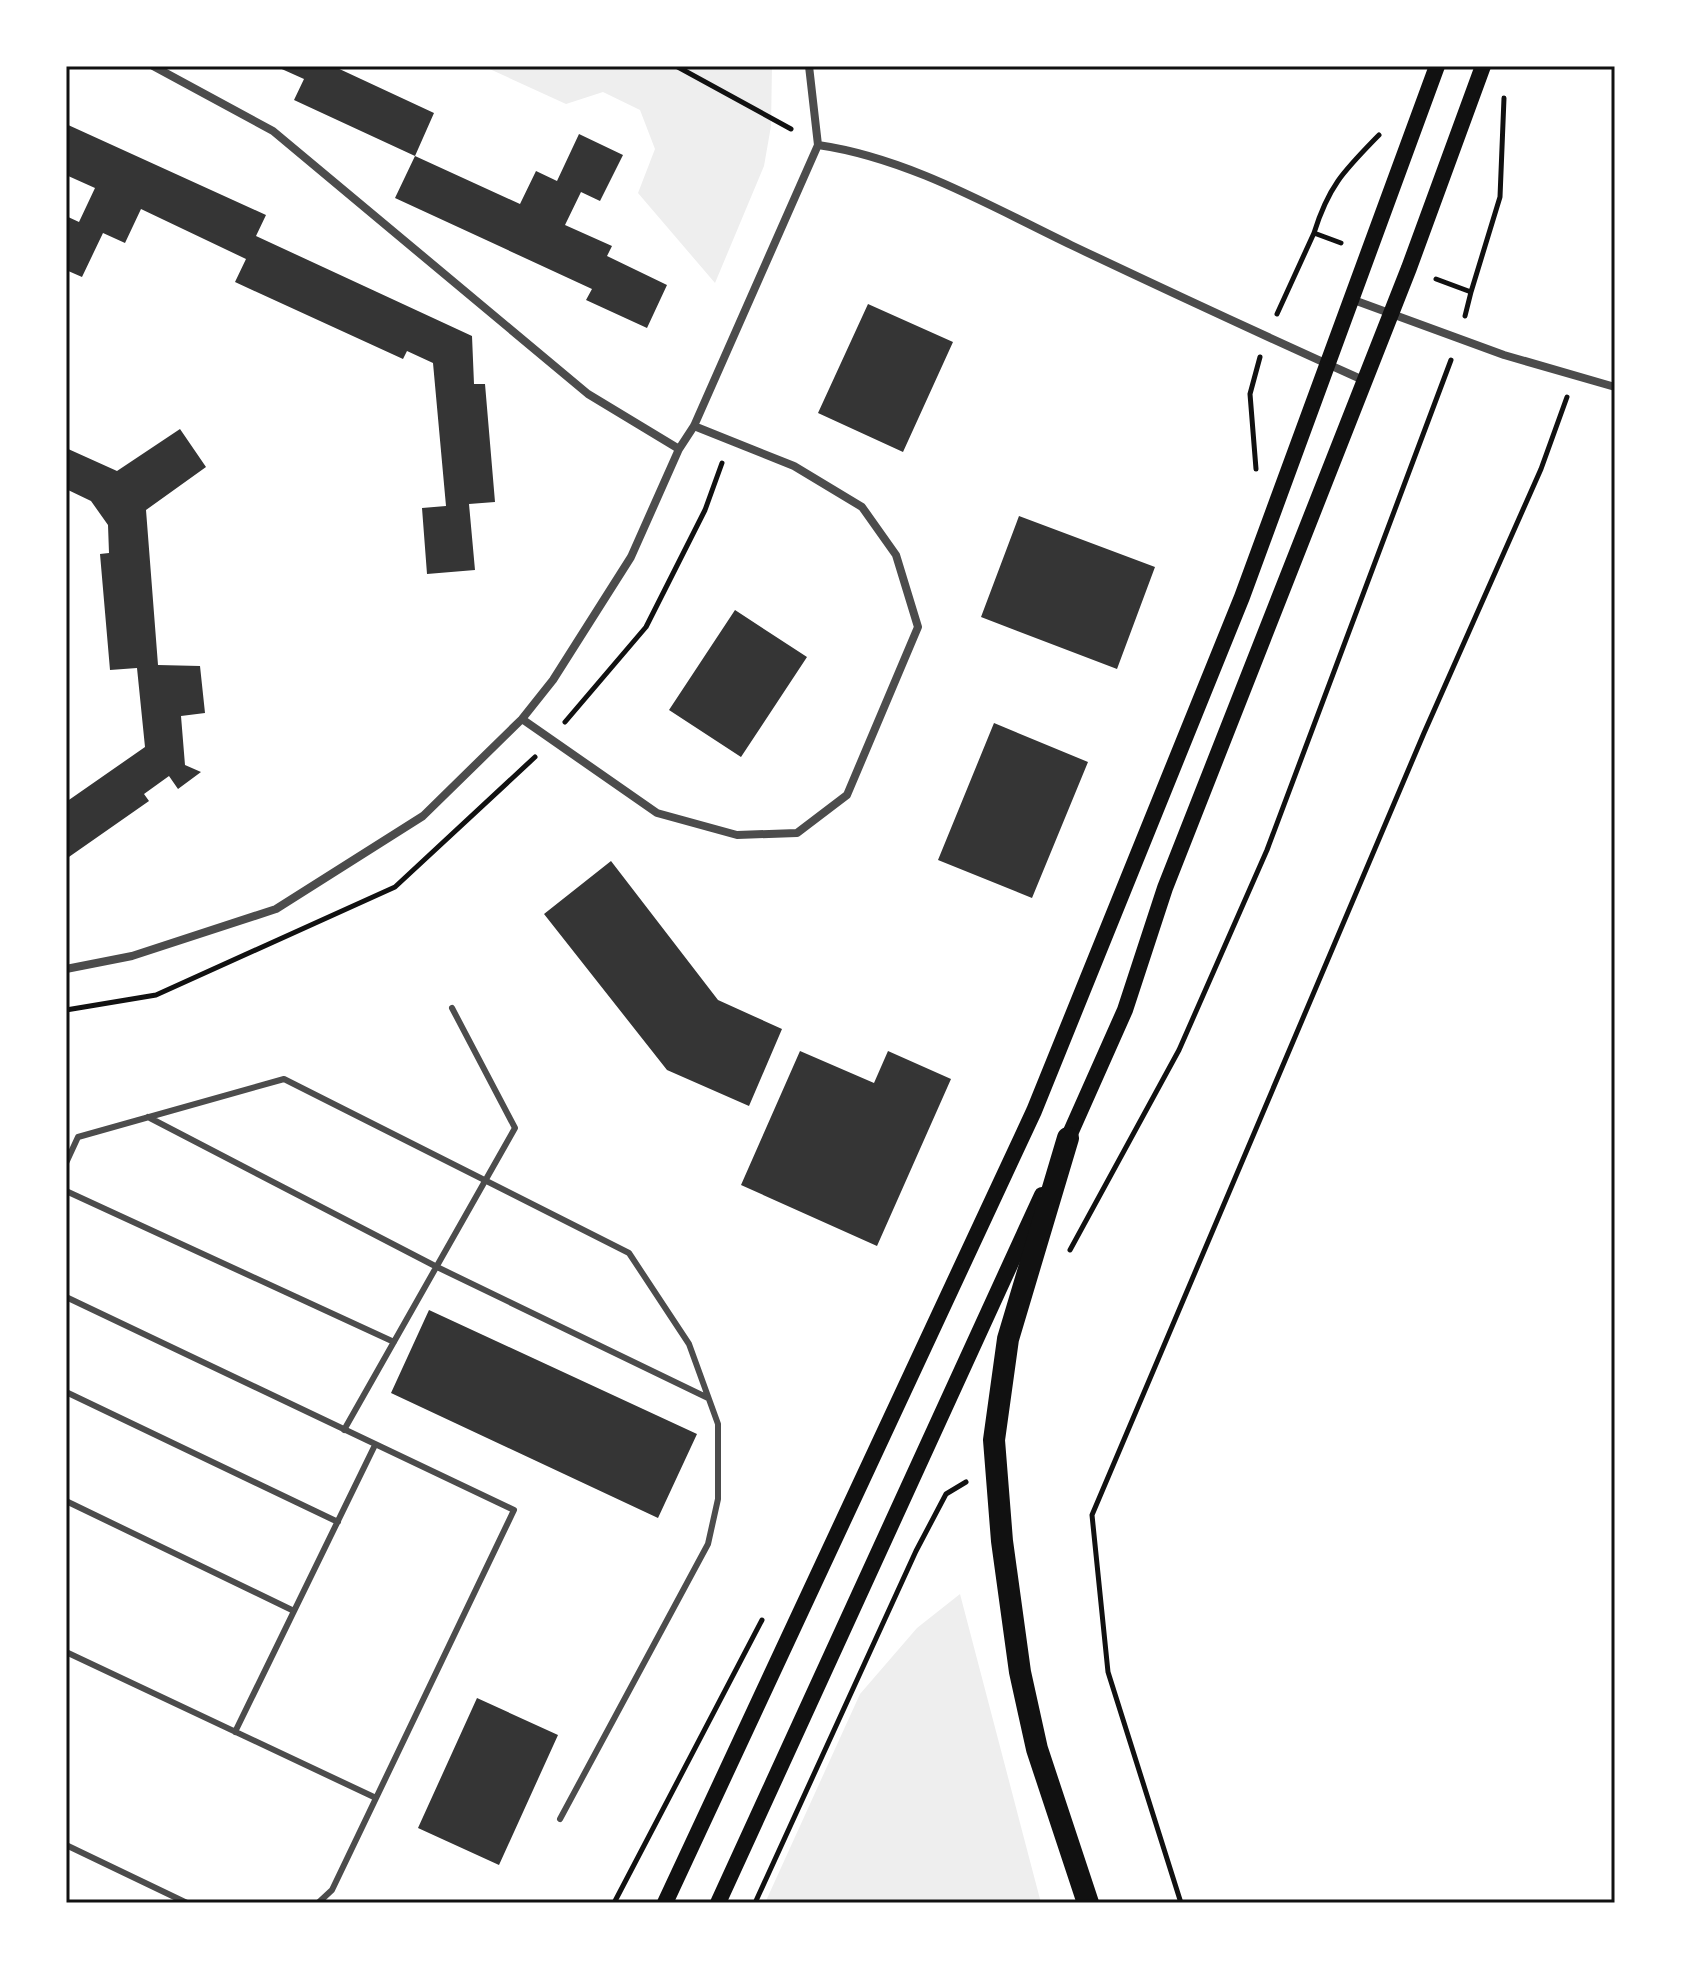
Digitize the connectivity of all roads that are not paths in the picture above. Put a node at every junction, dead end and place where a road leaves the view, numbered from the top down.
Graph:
1 (153, 66) edge
2 (809, 66) edge
3 (1437, 66) edge
4 (1483, 66) edge
5 (818, 145) junction
6 (1351, 299) junction
7 (1391, 313) junction
8 (1327, 364) junction
9 (1363, 380) junction
10 (1615, 387) edge
11 (694, 426) junction
12 (679, 449) junction
13 (522, 719) junction
14 (66, 969) edge
15 (452, 1008) dead end
16 (148, 1117) junction
17 (1068, 1138) junction
18 (66, 1163) edge
19 (486, 1179) junction
20 (66, 1191) edge
21 (437, 1267) junction
22 (66, 1297) edge
23 (394, 1342) junction
24 (66, 1392) edge
25 (708, 1398) junction
26 (344, 1430) junction
27 (375, 1445) junction
28 (66, 1501) edge
29 (338, 1522) junction
30 (294, 1611) junction
31 (66, 1652) edge
32 (235, 1732) junction
33 (376, 1798) junction
34 (560, 1819) dead end
35 (66, 1845) edge
36 (187, 1903) edge
37 (318, 1903) edge
38 (665, 1903) edge
39 (718, 1903) edge
40 (1088, 1903) edge

1 - 12 street
2 - 5 street
3 - 6 main road
4 - 7 main road
5 - 8 street
5 - 11 street
6 - 7 street
6 - 8 main road
7 - 9 main road
7 - 10 street
8 - 9 street
8 - 38 main road
9 - 17 main road
11 - 12 street
11 - 13 street
12 - 13 street
13 - 14 street
15 - 19 lane
16 - 18 lane
16 - 19 lane
16 - 21 lane
17 - 39 main road
17 - 40 highway
19 - 21 lane
19 - 25 lane
20 - 23 lane
21 - 23 lane
21 - 25 lane
22 - 26 lane
23 - 26 lane
24 - 29 lane
25 - 34 lane
26 - 27 lane
27 - 29 lane
27 - 33 lane
28 - 30 lane
29 - 30 lane
30 - 32 lane
31 - 32 lane
32 - 33 lane
33 - 37 lane
35 - 36 lane

